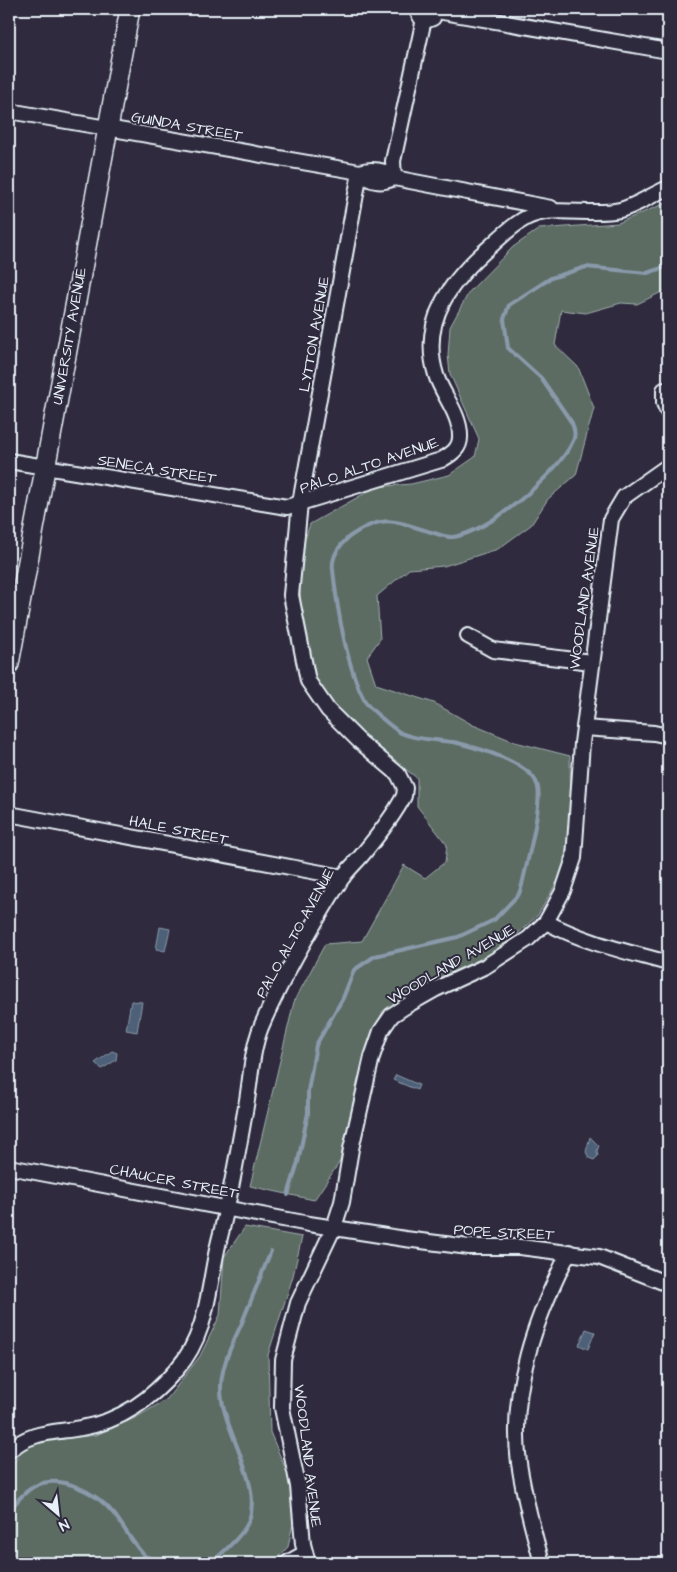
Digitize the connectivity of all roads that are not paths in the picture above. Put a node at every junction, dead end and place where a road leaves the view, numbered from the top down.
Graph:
1 (130, 9) edge
2 (437, 10) edge
3 (420, 14) edge
4 (668, 51) edge
5 (9, 111) edge
6 (107, 128) junction
7 (360, 172) junction
8 (394, 178) junction
9 (668, 188) edge
10 (574, 212) junction
11 (664, 390) dead end
12 (668, 412) edge
13 (9, 461) edge
14 (668, 466) edge
15 (45, 467) junction
16 (300, 502) junction
17 (468, 636) dead end
18 (591, 662) junction
19 (9, 664) edge
20 (584, 728) junction
21 (668, 736) edge
22 (9, 814) edge
23 (343, 877) junction
24 (546, 922) junction
25 (668, 963) edge
26 (9, 1167) edge
27 (227, 1207) junction
28 (334, 1227) junction
29 (569, 1252) junction
30 (668, 1284) edge
31 (9, 1451) edge
32 (306, 1558) edge
33 (287, 1563) edge
34 (542, 1563) edge

1 - 6 main road, UNIVERSITY AVENUE
2 - 3 street
2 - 4 street
3 - 8 street
5 - 6 street, GUINDA STREET
6 - 7 street, GUINDA STREET
6 - 15 main road, UNIVERSITY AVENUE
7 - 8 street, GUINDA STREET
7 - 16 street, LYTTON AVENUE
8 - 10 street, GUINDA STREET
9 - 10 street, PALO ALTO AVENUE
10 - 16 street, PALO ALTO AVENUE
11 - 12 street
13 - 15 street, SENECA STREET
14 - 18 street, WOODLAND AVENUE
15 - 16 street, SENECA STREET
15 - 19 main road, UNIVERSITY AVENUE
16 - 23 street, PALO ALTO AVENUE
17 - 18 street
18 - 20 street, WOODLAND AVENUE
20 - 21 street
20 - 24 street, WOODLAND AVENUE
22 - 23 street, HALE STREET
23 - 27 street, PALO ALTO AVENUE
24 - 25 street
24 - 28 street, WOODLAND AVENUE
26 - 27 street, CHAUCER STREET
27 - 28 street, CHAUCER STREET
27 - 31 street, PALO ALTO AVENUE
28 - 29 street, POPE STREET
28 - 32 street, WOODLAND AVENUE
29 - 30 street, POPE STREET
29 - 34 street
32 - 33 street, WOODLAND AVENUE

